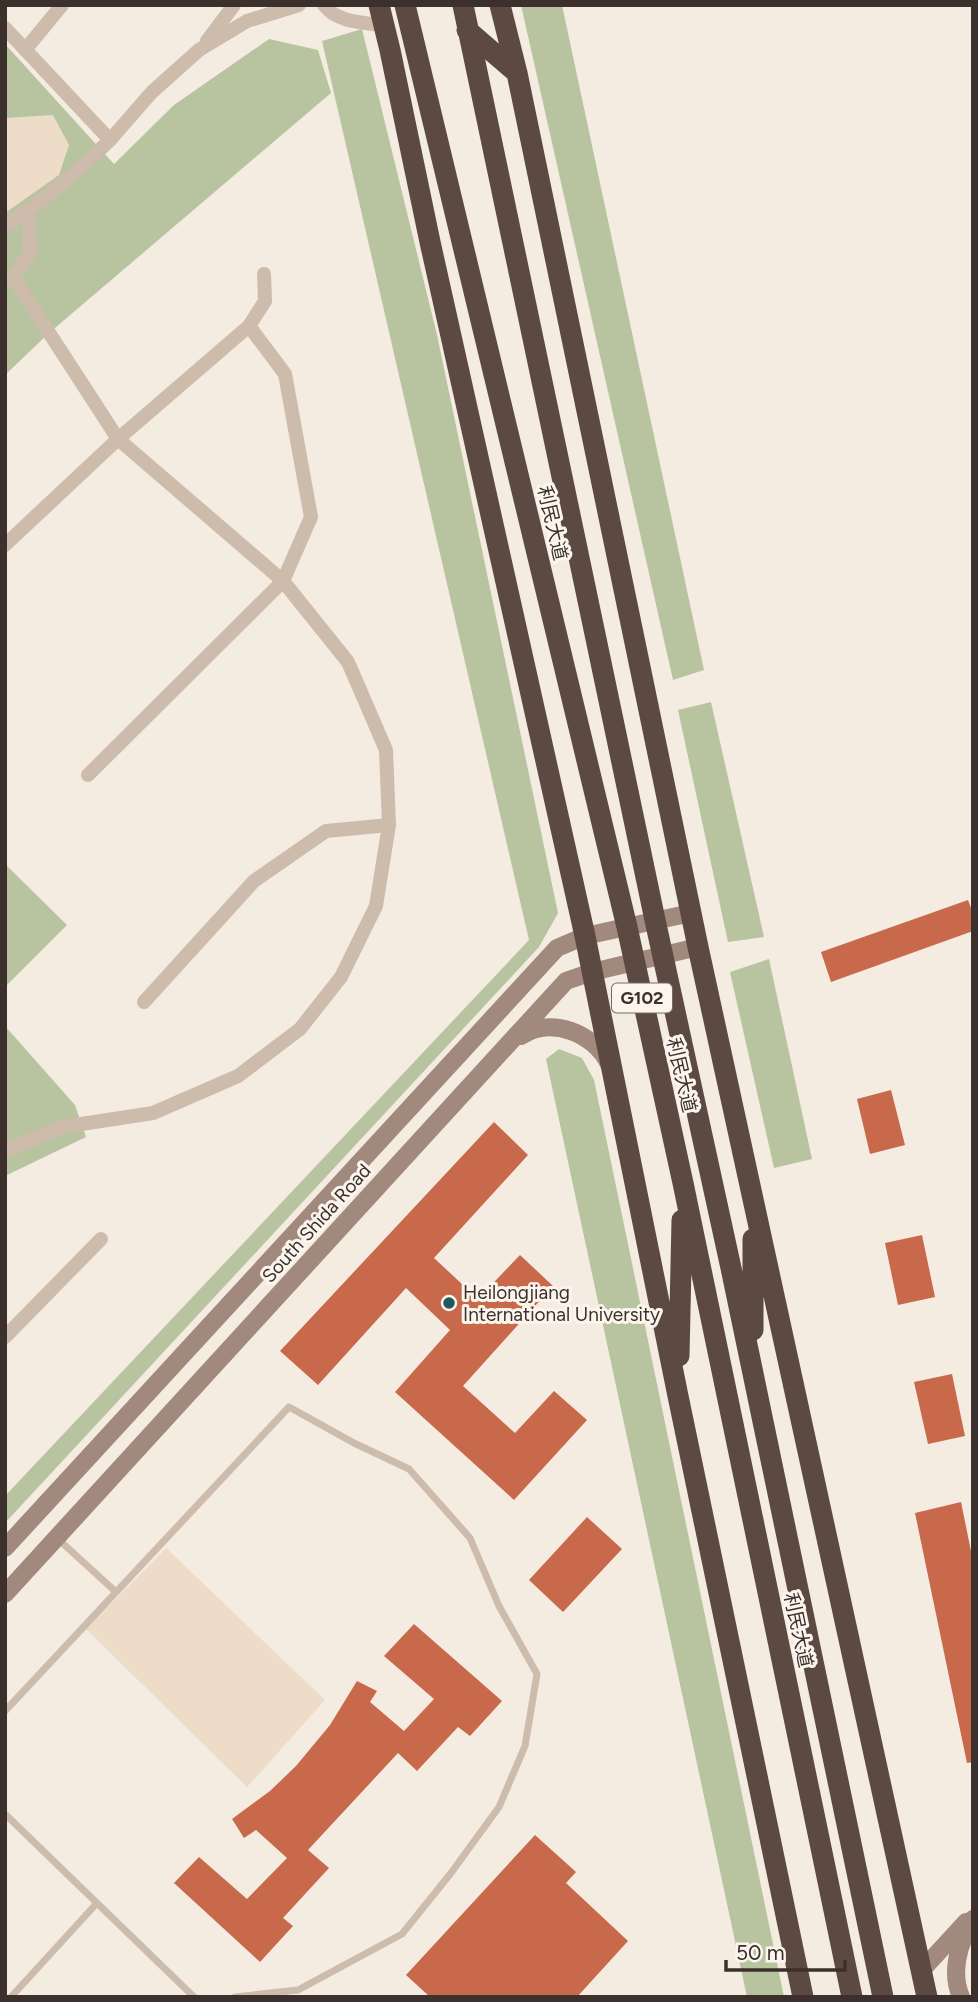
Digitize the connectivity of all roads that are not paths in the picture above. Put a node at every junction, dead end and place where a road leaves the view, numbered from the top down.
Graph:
1 (62, 5) edge
2 (234, 5) edge
3 (299, 5) edge
4 (324, 5) edge
5 (463, 5) edge
6 (500, 5) edge
7 (406, 9) edge
8 (382, 16) edge
9 (5, 28) edge
10 (467, 30) junction
11 (25, 50) junction
12 (199, 50) junction
13 (390, 50) junction
14 (517, 73) junction
15 (110, 140) junction
16 (29, 210) junction
17 (5, 227) edge
18 (264, 274) dead end
19 (9, 278) edge
20 (248, 326) junction
21 (118, 439) junction
22 (5, 545) edge
23 (283, 582) junction
24 (88, 775) dead end
25 (389, 825) junction
26 (691, 913) junction
27 (655, 920) junction
28 (627, 927) junction
29 (585, 936) junction
30 (698, 947) junction
31 (664, 956) junction
32 (634, 962) junction
33 (592, 972) junction
34 (144, 1002) dead end
35 (507, 1046) junction
36 (612, 1070) junction
37 (5, 1151) edge
38 (683, 1183) junction
39 (753, 1199) junction
40 (101, 1239) dead end
41 (5, 1338) edge
42 (753, 1374) junction
43 (678, 1396) junction
44 (57, 1538) junction
45 (5, 1548) edge
46 (116, 1592) junction
47 (5, 1594) edge
48 (5, 1711) edge
49 (5, 1814) edge
50 (97, 1903) junction
51 (973, 1917) edge
52 (921, 1970) junction
53 (298, 1990) junction
54 (11, 1997) edge
55 (194, 1997) edge
56 (235, 1997) edge
57 (305, 1997) edge
58 (803, 1997) edge
59 (852, 1997) edge
60 (884, 1997) edge
61 (927, 1997) edge
62 (961, 1997) edge

1 - 11 street
2 - 12 street
3 - 12 street
4 - 8 street
5 - 10 highway, 利民大道 / G102
6 - 14 highway
7 - 13 highway
7 - 28 highway, 利民大道 / G102
8 - 13 highway
9 - 11 street
10 - 14 highway
10 - 27 highway, 利民大道 / G102
11 - 15 street
12 - 15 street
13 - 29 highway
14 - 26 highway
15 - 16 street
16 - 17 street
16 - 19 street
18 - 20 street
19 - 21 street
20 - 21 street
20 - 23 street
21 - 22 street
21 - 23 street
23 - 24 street
23 - 25 street
25 - 34 street
25 - 37 street
26 - 27 main road, South Shida Road
26 - 30 highway
27 - 28 main road, South Shida Road
27 - 31 highway, 利民大道 / G102
28 - 29 main road, South Shida Road
28 - 32 highway, 利民大道 / G102
29 - 33 highway
29 - 45 main road, South Shida Road
30 - 31 main road, South Shida Road
30 - 39 highway
31 - 32 main road, South Shida Road
31 - 42 highway, 利民大道 / G102
32 - 33 main road, South Shida Road
32 - 38 highway, 利民大道 / G102
33 - 35 main road, South Shida Road
33 - 36 highway
35 - 36 main road
35 - 44 main road, South Shida Road
36 - 43 highway
38 - 43 highway
38 - 59 highway, 利民大道 / G102
39 - 42 highway
39 - 52 highway
40 - 41 street
42 - 60 highway, 利民大道 / G102
43 - 58 highway
44 - 46 lane
44 - 47 main road, South Shida Road
46 - 48 lane
46 - 53 lane
49 - 50 lane
50 - 54 lane
50 - 55 lane
51 - 52 main road
51 - 62 main road
52 - 61 highway
53 - 56 lane
53 - 57 lane

